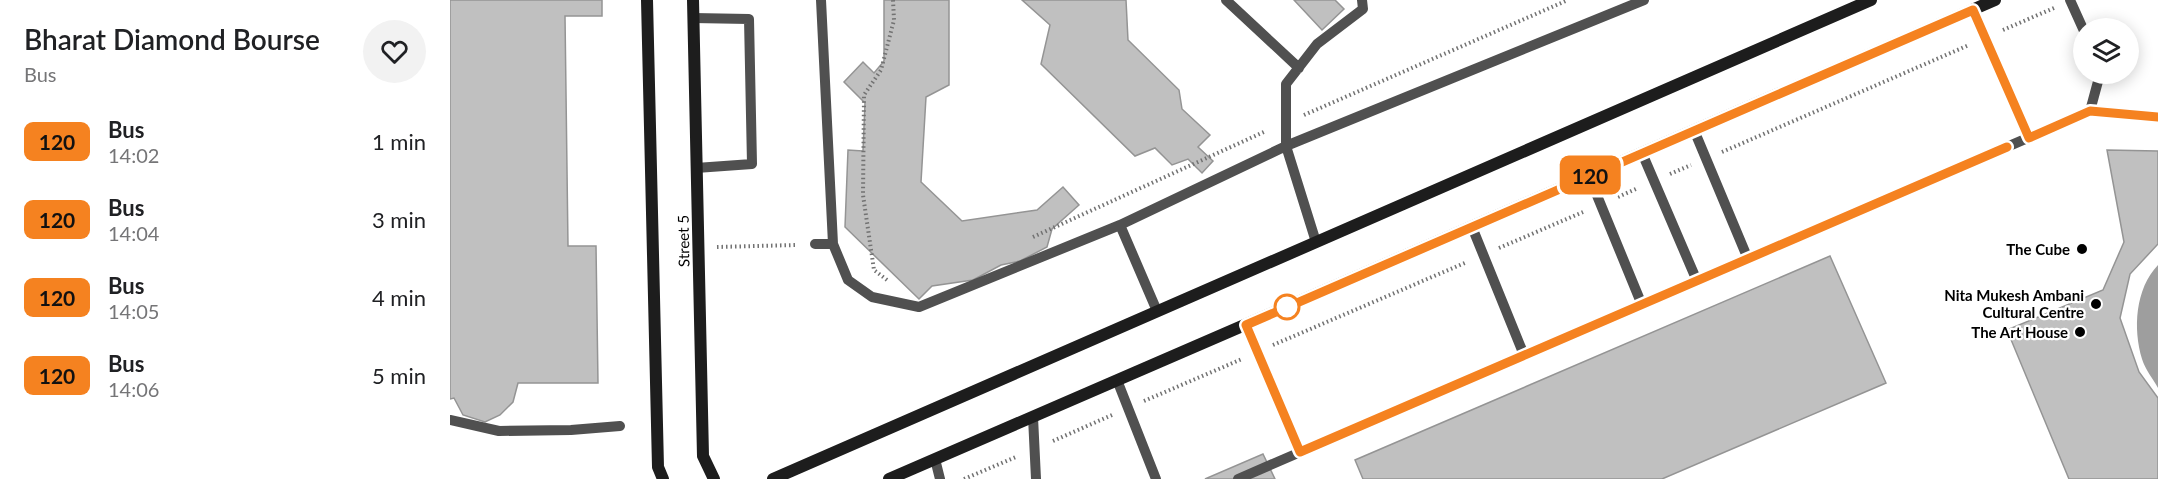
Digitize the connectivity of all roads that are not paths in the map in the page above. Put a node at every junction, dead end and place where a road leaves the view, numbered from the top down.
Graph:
1 (647, 0) edge
2 (693, 0) edge
3 (821, 0) edge
4 (1226, 0) edge
5 (1362, 0) edge
6 (1644, 0) edge
7 (1870, 0) edge
8 (1995, 0) edge
9 (2070, 0) edge
10 (1973, 10) junction
11 (693, 18) junction
12 (2078, 18) edge
13 (1299, 68) junction
14 (2097, 84) edge
15 (2090, 111) junction
16 (2158, 117) edge
17 (1694, 130) junction
18 (2029, 138) junction
19 (1286, 146) junction
20 (1642, 153) junction
21 (696, 168) junction
22 (1589, 176) junction
23 (1120, 225) junction
24 (1472, 227) junction
25 (1316, 242) junction
26 (833, 243) junction
27 (815, 244) road end
28 (1748, 259) junction
29 (1696, 281) junction
30 (1642, 305) junction
31 (1157, 311) junction
32 (1246, 325) junction
33 (1524, 355) junction
34 (1117, 380) junction
35 (1033, 417) junction
36 (450, 420) edge
37 (620, 426) dead end
38 (1300, 452) junction
39 (934, 459) junction
40 (896, 477) edge
41 (663, 479) edge
42 (714, 479) edge
43 (773, 479) edge
44 (940, 479) edge
45 (1036, 479) edge
46 (1156, 479) edge
47 (1238, 479) edge

1 - 41 main road, Street 5
2 - 11 main road, Street 5
3 - 26 lane
4 - 13 lane
5 - 13 lane
6 - 19 lane
7 - 25 main road
8 - 10 main road
9 - 12 lane
10 - 17 main road
10 - 18 lane
11 - 21 main road, Street 5
11 - 21 lane
13 - 19 lane
14 - 15 lane
15 - 16 lane
15 - 18 lane
17 - 20 main road
17 - 28 lane
18 - 28 lane
19 - 23 lane
19 - 25 lane
20 - 22 main road
20 - 29 lane
21 - 42 main road, Street 5
22 - 24 main road
22 - 30 lane
23 - 26 lane
23 - 31 lane
24 - 32 main road
24 - 33 lane
25 - 31 main road
26 - 27 lane
28 - 29 lane
29 - 30 lane
30 - 33 lane
31 - 43 main road
32 - 34 main road
32 - 38 lane
33 - 38 lane
34 - 35 main road
34 - 46 lane
35 - 39 main road
35 - 45 lane
36 - 37 lane
38 - 47 lane
39 - 40 main road
39 - 44 lane

